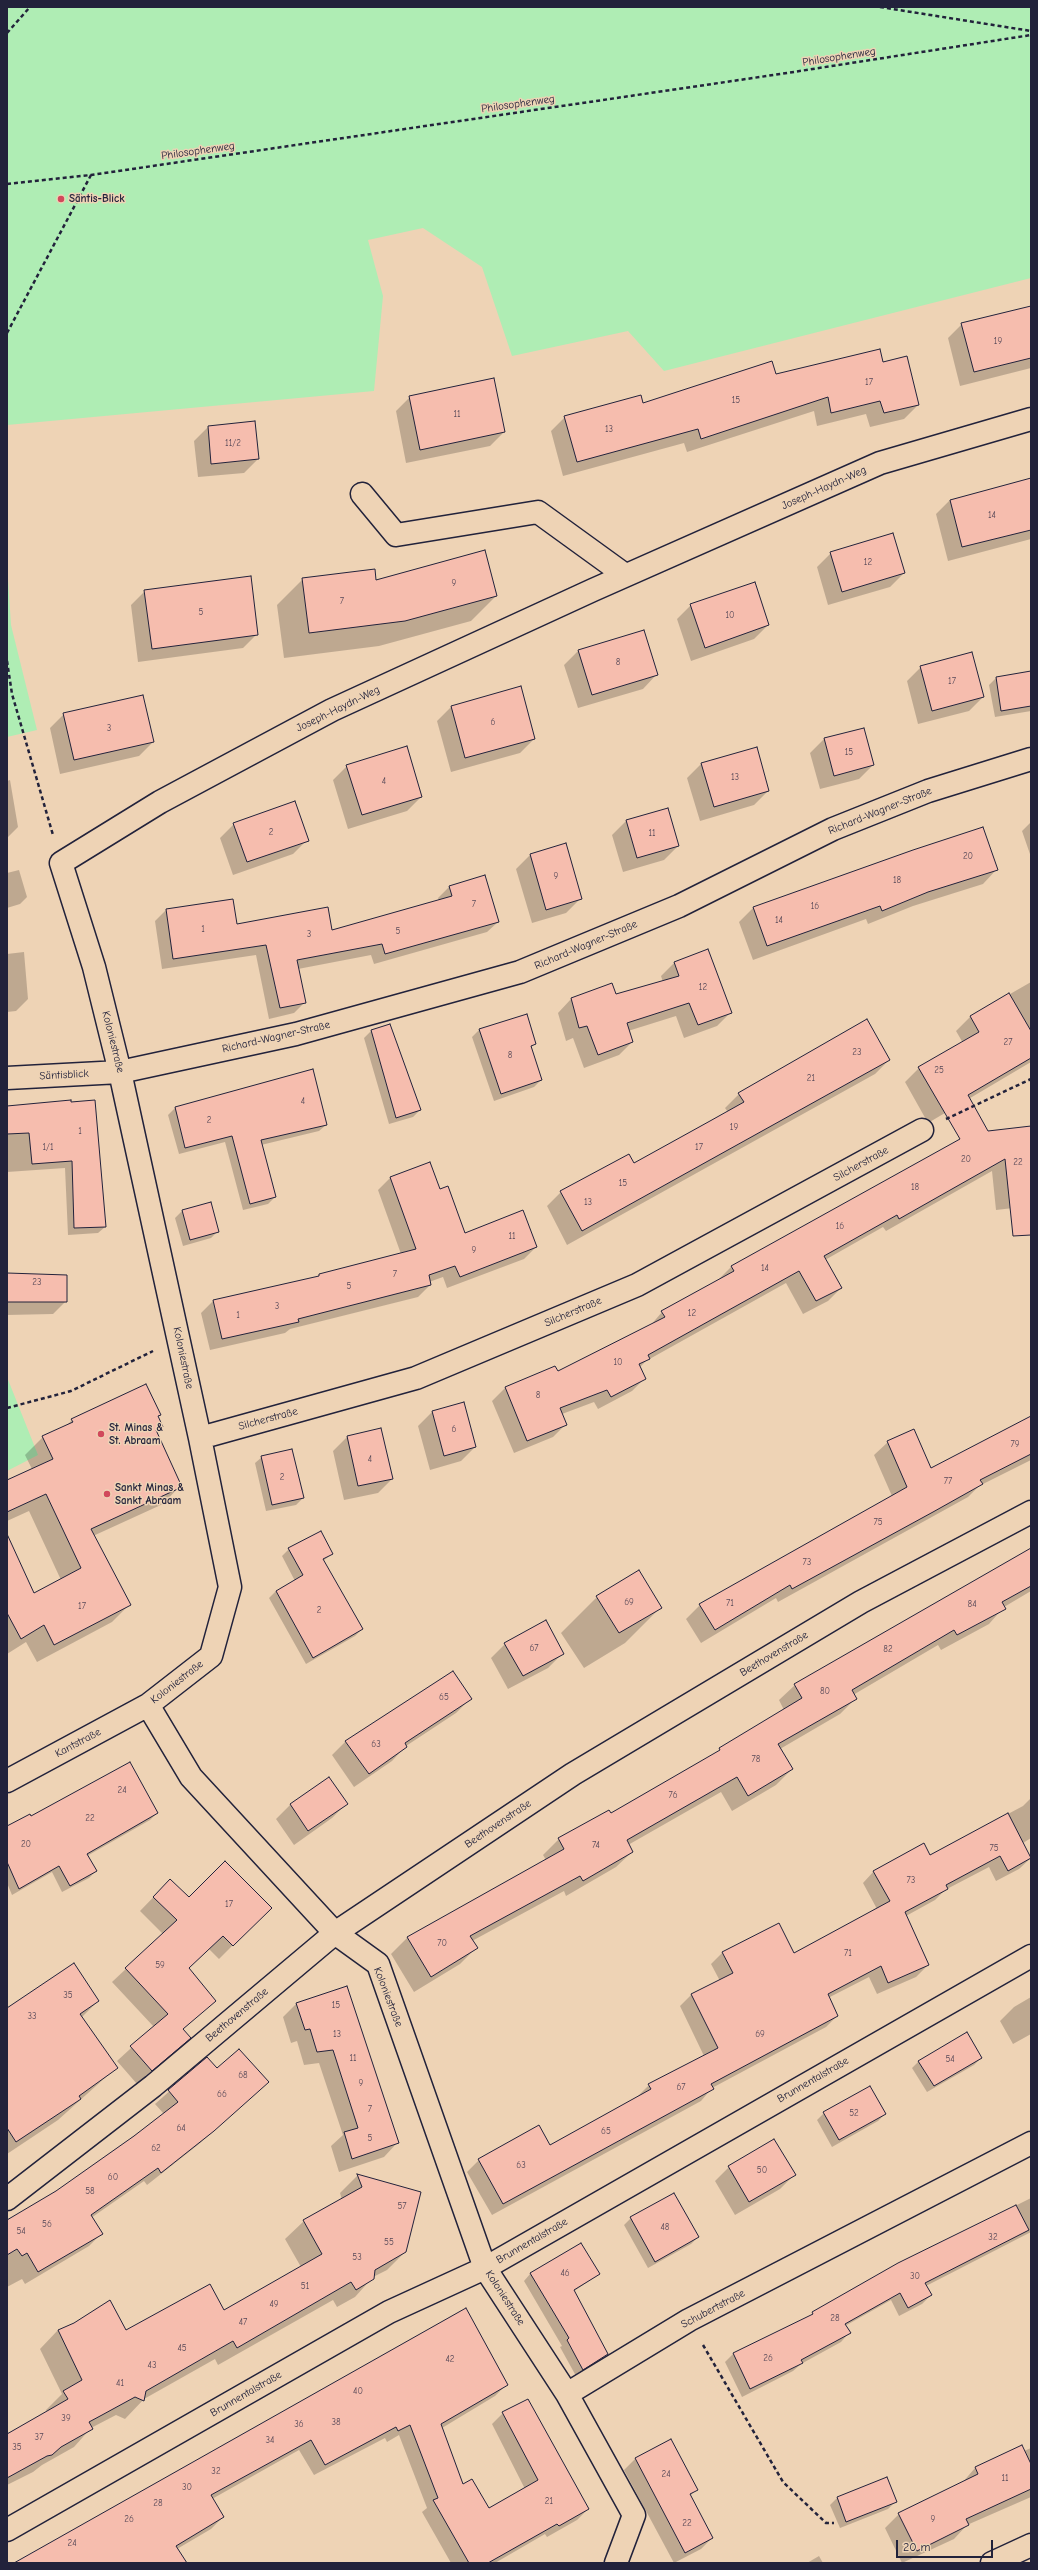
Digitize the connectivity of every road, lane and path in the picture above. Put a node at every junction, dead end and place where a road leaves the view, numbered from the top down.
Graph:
1 (30, 7) edge
2 (880, 7) edge
3 (1031, 31) edge
4 (7, 33) edge
5 (1031, 35) edge
6 (91, 175) junction
7 (7, 184) edge
8 (7, 333) edge
9 (1031, 419) edge
10 (362, 494) dead end
11 (625, 576) junction
12 (7, 661) edge
13 (8, 679) edge
14 (1031, 759) edge
15 (61, 863) junction
16 (120, 1072) junction
17 (7, 1078) edge
18 (1031, 1079) edge
19 (922, 1130) joint
20 (178, 1338) junction
21 (7, 1408) edge
22 (200, 1438) junction
23 (1031, 1512) edge
24 (148, 1705) junction
25 (7, 1780) edge
26 (334, 1933) junction
27 (1031, 1956) edge
28 (1031, 2143) edge
29 (7, 2199) edge
30 (485, 2268) junction
31 (689, 2320) junction
32 (566, 2394) junction
33 (834, 2523) dead end
34 (7, 2530) edge
35 (1031, 2545) edge
36 (616, 2563) edge
37 (992, 2563) edge

1 - 4 path
2 - 3 path
5 - 6 path, Philosophenweg
6 - 7 path, Philosophenweg
6 - 8 path
9 - 11 street, Joseph-Haydn-Weg
10 - 11 street
11 - 15 street, Joseph-Haydn-Weg
12 - 13 path
13 - 15 path
14 - 16 street, Richard-Wagner-Straße
15 - 16 street, Koloniestraße
16 - 17 street, Säntisblick
16 - 20 street, Koloniestraße
18 - 19 path
19 - 22 street, Silcherstraße
20 - 21 path
20 - 22 street, Koloniestraße
22 - 24 street, Koloniestraße
23 - 26 street, Beethovenstraße
24 - 25 street, Kantstraße
24 - 26 street, Koloniestraße
26 - 29 street, Beethovenstraße
26 - 30 street, Koloniestraße
27 - 30 street, Brunnentalstraße
28 - 31 street, Schubertstraße
30 - 32 street, Koloniestraße
30 - 34 street, Brunnentalstraße
31 - 32 street, Schubertstraße
31 - 33 path
32 - 36 street
35 - 37 street

